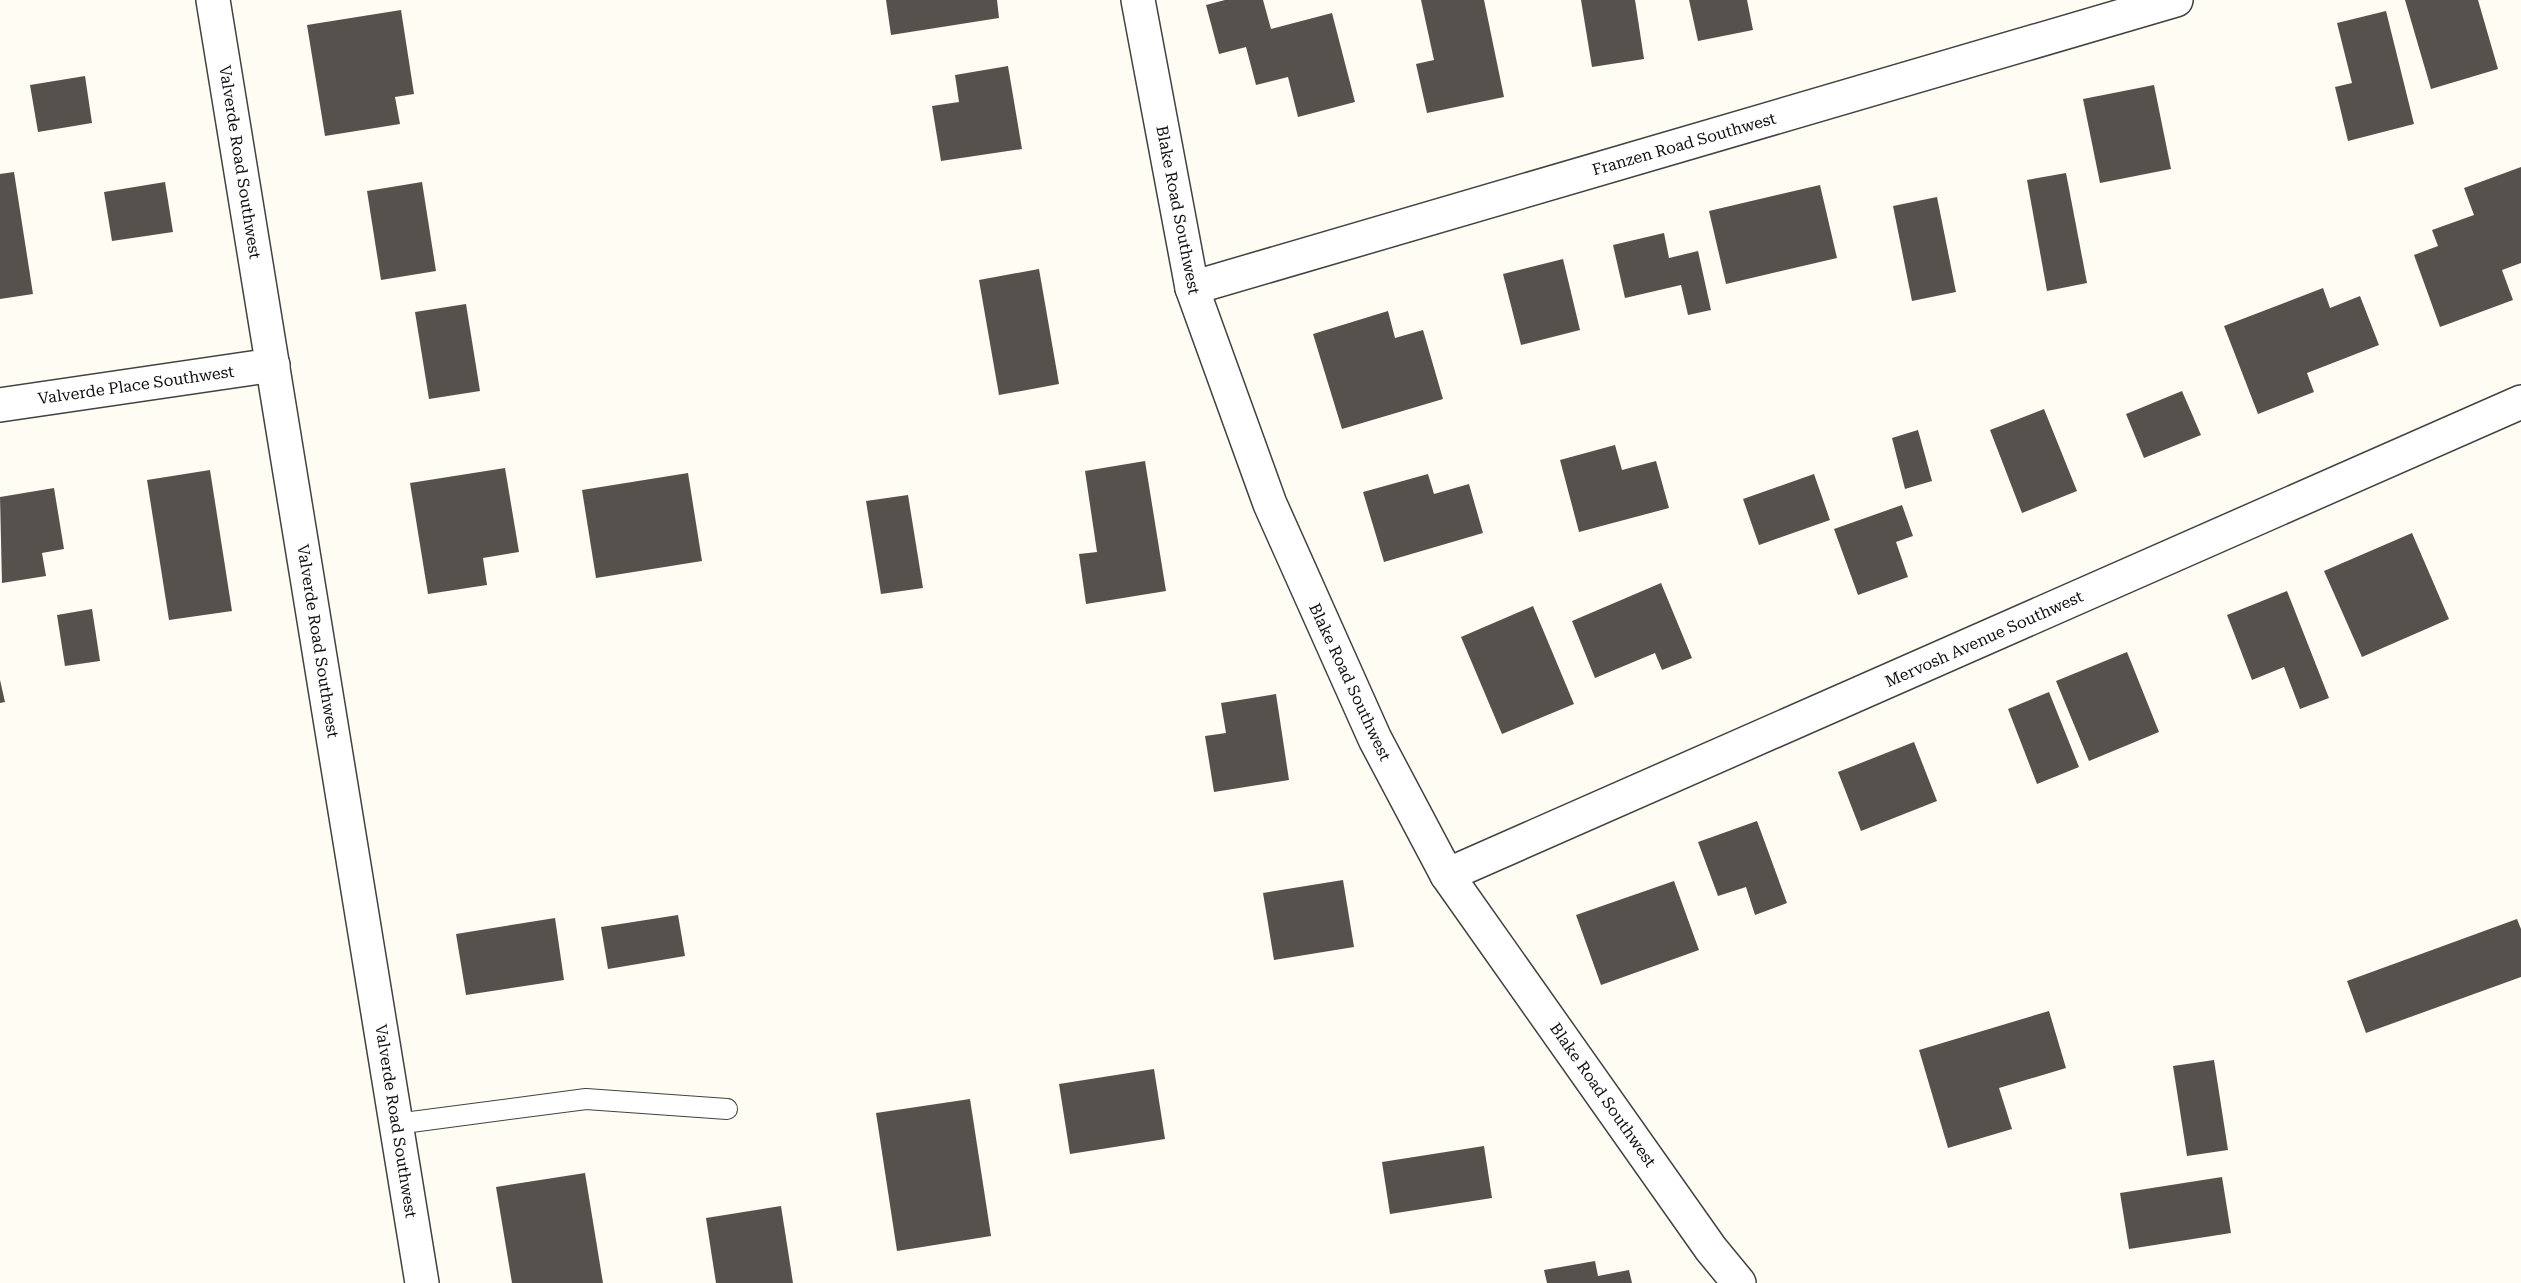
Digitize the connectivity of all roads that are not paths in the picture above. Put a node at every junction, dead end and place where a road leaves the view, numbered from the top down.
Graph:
1 (213, 0) edge
2 (1138, 0) edge
3 (2176, 0) edge
4 (1192, 288) junction
5 (273, 366) junction
6 (2521, 402) edge
7 (0, 405) edge
8 (1447, 875) junction
9 (727, 1109) dead end
10 (396, 1124) junction
11 (422, 1283) edge
12 (1739, 1283) edge

1 - 5 street, Valverde Road Southwest
2 - 4 street, Blake Road Southwest
3 - 4 street, Franzen Road Southwest
4 - 8 street, Blake Road Southwest
5 - 7 street, Valverde Place Southwest
5 - 10 street, Valverde Road Southwest
6 - 8 street, Mervosh Avenue Southwest
8 - 12 street, Blake Road Southwest
9 - 10 lane
10 - 11 street, Valverde Road Southwest

